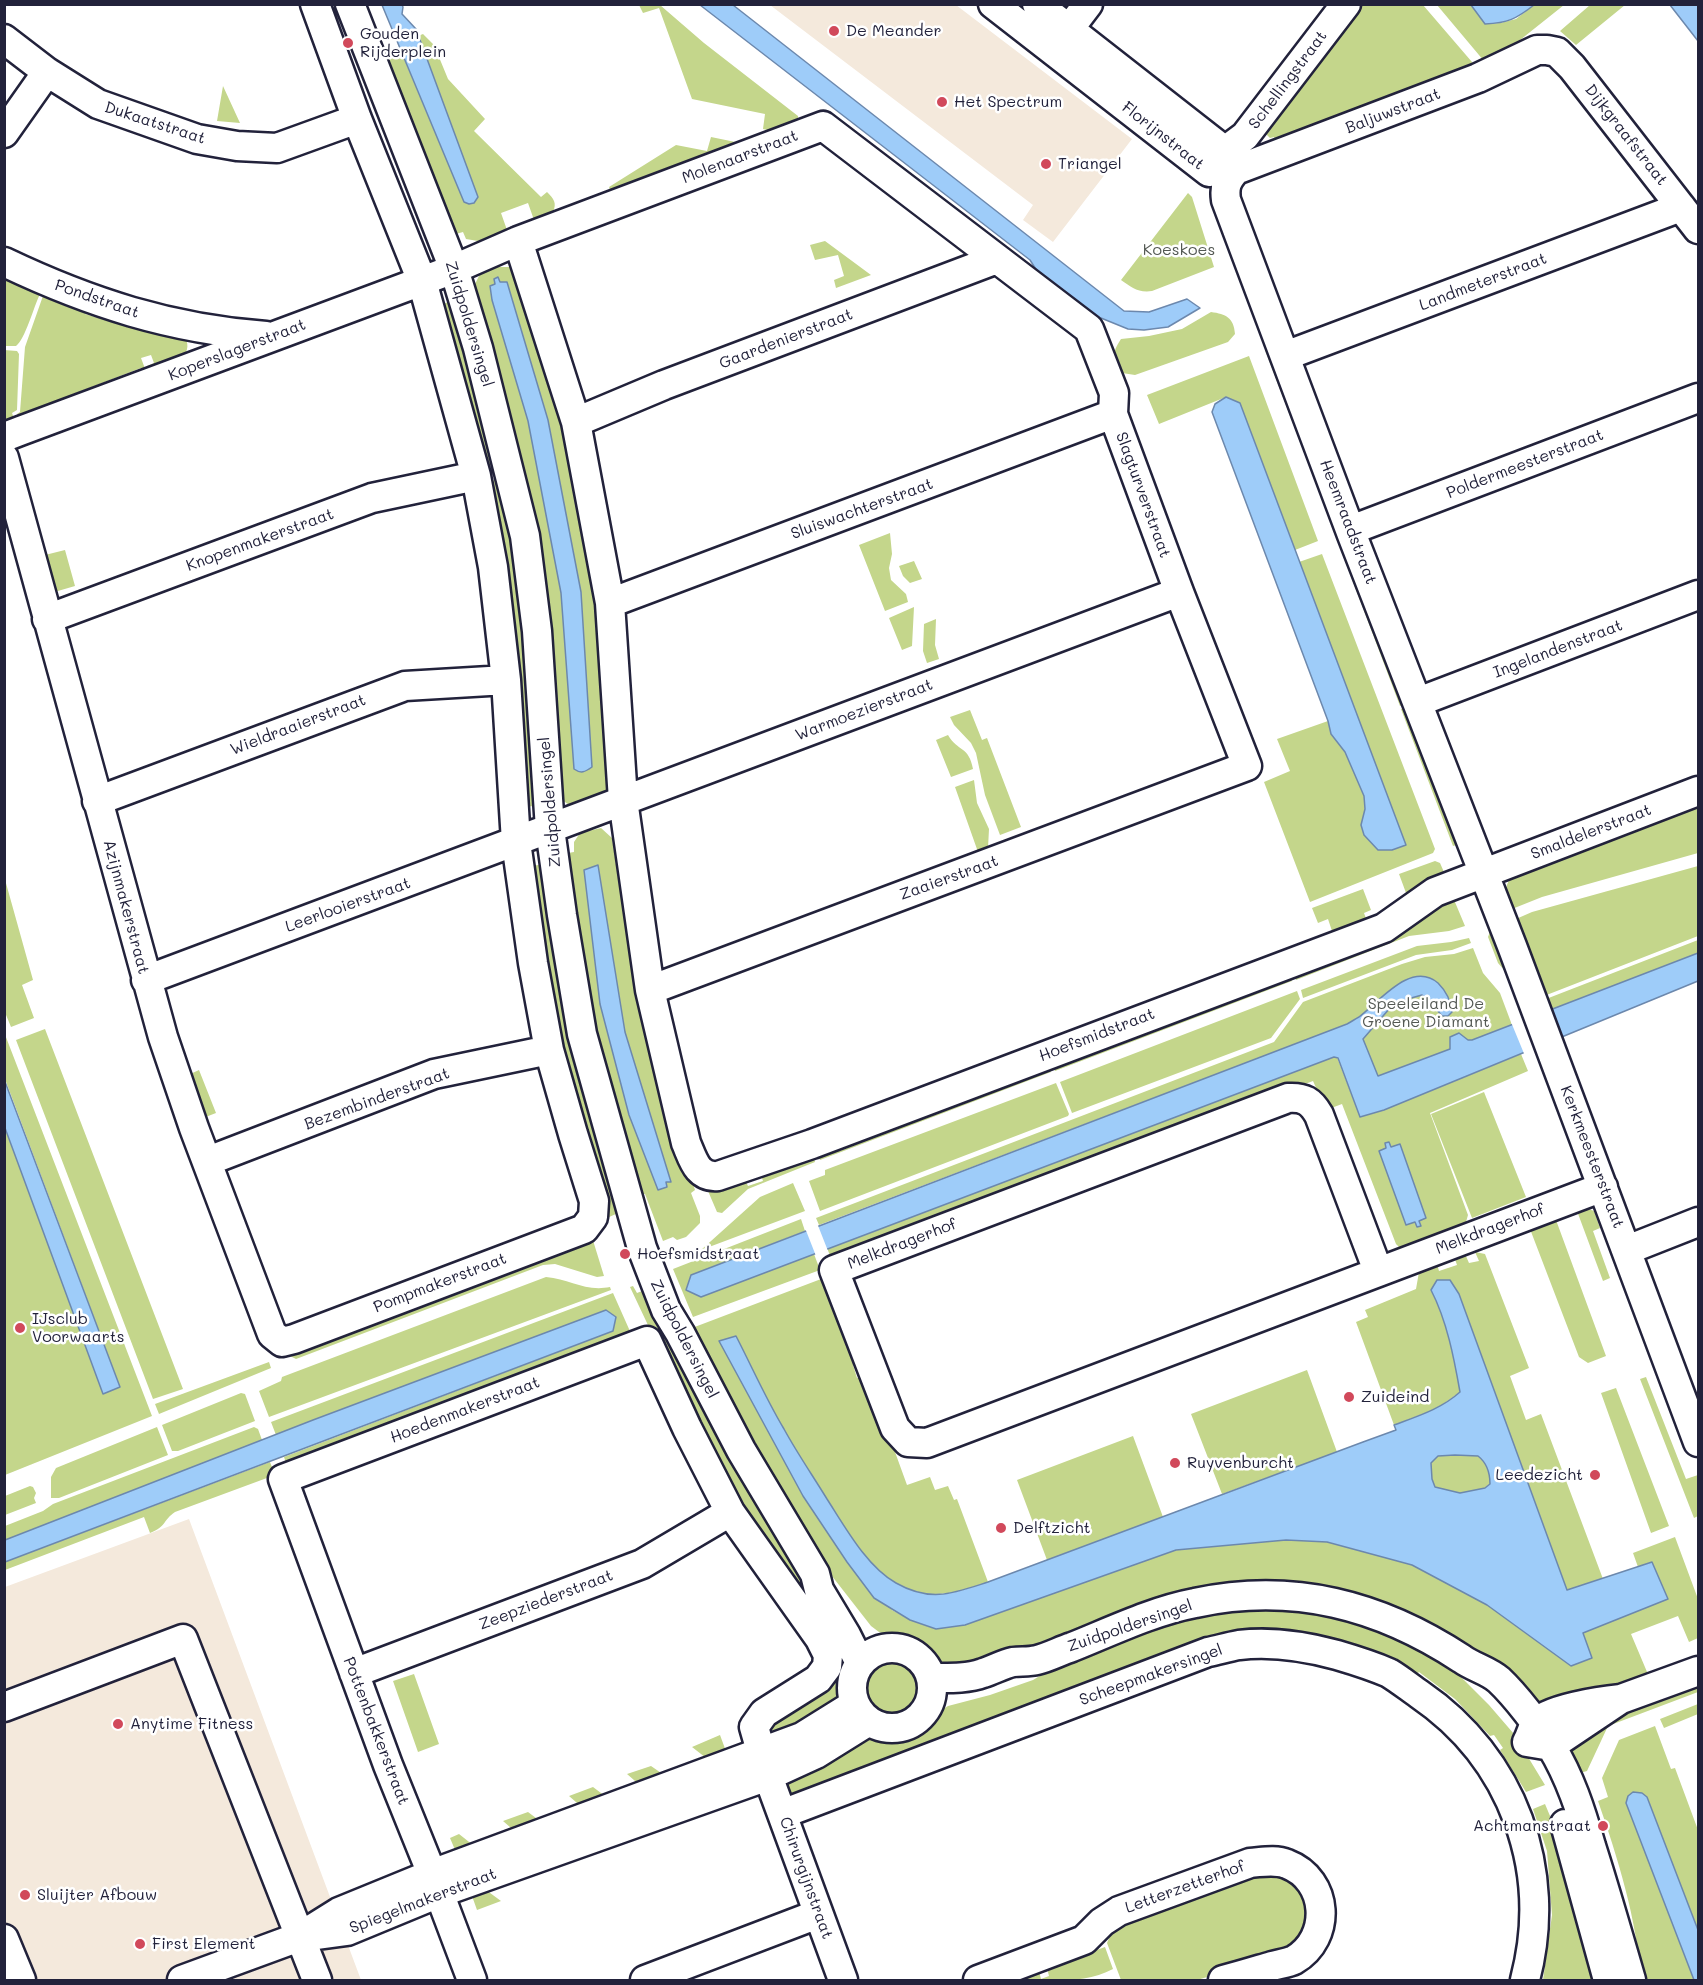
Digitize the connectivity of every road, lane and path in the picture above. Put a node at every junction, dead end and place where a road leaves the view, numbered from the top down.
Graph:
1 (315, 4) edge
2 (350, 4) edge
3 (993, 4) edge
4 (1037, 4) edge
5 (1088, 4) edge
6 (1346, 4) edge
7 (1069, 29) junction
8 (4, 39) edge
9 (1547, 50) joint
10 (47, 72) junction
11 (357, 119) junction
12 (4, 133) edge
13 (1231, 160) junction
14 (1681, 207) junction
15 (1698, 229) edge
16 (518, 241) junction
17 (997, 259) junction
18 (4, 262) edge
19 (454, 269) junction
20 (422, 281) junction
21 (192, 328) junction
22 (274, 336) junction
23 (1285, 356) junction
24 (189, 369) junction
25 (1698, 398) edge
26 (1113, 414) junction
27 (576, 422) junction
28 (12, 435) edge
29 (4, 458) edge
30 (476, 476) junction
31 (1351, 530) junction
32 (1179, 592) junction
33 (1698, 595) edge
34 (610, 603) junction
35 (48, 619) junction
36 (506, 680) junction
37 (1418, 702) junction
38 (1247, 766) joint
39 (1698, 791) edge
40 (623, 800) junction
41 (97, 801) junction
42 (550, 829) junction
43 (516, 842) junction
44 (1484, 874) junction
45 (146, 980) junction
46 (650, 990) junction
47 (549, 1050) junction
48 (208, 1161) junction
49 (1603, 1187) junction
50 (593, 1217) joint
51 (1698, 1222) edge
52 (1627, 1250) junction
53 (1378, 1271) junction
54 (647, 1341) joint
55 (282, 1342) joint
56 (1698, 1442) edge
57 (283, 1479) joint
58 (730, 1512) junction
59 (870, 1656) junction
60 (1698, 1671) edge
61 (354, 1673) junction
62 (931, 1690) junction
63 (4, 1707) edge
64 (862, 1713) junction
65 (1538, 1737) junction
66 (764, 1764) junction
67 (782, 1814) junction
68 (436, 1883) junction
69 (818, 1914) junction
70 (299, 1937) junction
71 (4, 1939) edge
72 (21, 1980) edge
73 (182, 1980) edge
74 (317, 1980) edge
75 (472, 1980) edge
76 (645, 1980) edge
77 (843, 1980) edge
78 (978, 1980) edge
79 (1223, 1980) edge
80 (1525, 1980) edge
81 (1608, 1980) edge
82 (1631, 1980) edge

1 - 11 street, Zuidpoldersingel
2 - 19 street, Zuidpoldersingel
3 - 13 street, Florijnstraat
4 - 7 street, Florijnstraat
5 - 7 street
6 - 13 street, Schellingstraat
7 - 13 street, Florijnstraat
8 - 10 street, Dukaatstraat
9 - 13 street, Baljuwstraat
9 - 14 street, Dijkgraafstraat
10 - 11 street, Dukaatstraat
10 - 12 street
11 - 20 street, Zuidpoldersingel
13 - 23 street, Heemraadstraat
14 - 15 street, Dijkgraafstraat
14 - 23 street, Landmeterstraat
16 - 17 street, Molenaarstraat
16 - 19 street, Molenaarstraat
16 - 27 street
17 - 26 street, Slagturverstraat
17 - 27 street, Gaardenierstraat
18 - 21 street, Pondstraat
19 - 20 street, Koperslagerstraat
19 - 42 street, Zuidpoldersingel
20 - 22 street, Koperslagerstraat
20 - 30 street, Zuidpoldersingel
21 - 22 street, Pondstraat
21 - 24 street
22 - 24 street, Koperslagerstraat
23 - 31 street, Heemraadstraat
24 - 28 street, Koperslagerstraat
25 - 31 street, Poldermeesterstraat
26 - 32 street, Slagturverstraat
26 - 34 street, Sluiswachterstraat
27 - 34 street
29 - 35 street, Azijnmakerstraat
30 - 35 street, Knopenmakerstraat
30 - 36 street, Zuidpoldersingel
31 - 37 street, Heemraadstraat
32 - 38 street, Slagturverstraat
32 - 40 street, Warmoezierstraat
33 - 37 street, Ingelandenstraat
34 - 40 street
35 - 41 street, Azijnmakerstraat
36 - 41 street, Wieldraaierstraat
36 - 43 street, Zuidpoldersingel
37 - 44 street, Heemraadstraat
38 - 46 street, Zaaierstraat
39 - 44 street, Smaldelerstraat
40 - 42 street, Warmoezierstraat
40 - 46 street
41 - 45 street, Azijnmakerstraat
42 - 43 street, Leerlooierstraat
42 - 59 street, Zuidpoldersingel
43 - 45 street, Leerlooierstraat
43 - 47 street, Zuidpoldersingel
44 - 46 street, Hoefsmidstraat
44 - 49 street, Kerkmeesterstraat
45 - 48 street, Azijnmakerstraat
47 - 48 street, Bezembinderstraat
47 - 50 street, Zuidpoldersingel
48 - 55 street, Azijnmakerstraat
49 - 52 street, Kerkmeesterstraat
49 - 53 street, Melkdragerhof
50 - 55 street, Pompmakerstraat
51 - 52 street
52 - 56 street, Kerkmeesterstraat
53 - 53 street, Melkdragerhof
54 - 57 street, Hoedenmakerstraat
54 - 58 street, Zuidpoldersingel
57 - 61 street, Pottenbakkerstraat
58 - 61 street, Zeepziederstraat
58 - 66 street, Zuidpoldersingel
59 - 62 street
59 - 64 street
60 - 65 street
61 - 68 street, Pottenbakkerstraat
62 - 64 street
62 - 65 street, Zuidpoldersingel
63 - 70 street
64 - 66 street, Spiegelmakerstraat
65 - 81 street, Zuidpoldersingel
65 - 82 street, Zuidpoldersingel
66 - 67 street, Chirurgijnstraat
66 - 68 street, Spiegelmakerstraat
67 - 69 street, Chirurgijnstraat
67 - 80 street, Scheepmakersingel
68 - 70 street, Spiegelmakerstraat
68 - 75 street, Pottenbakkerstraat
69 - 76 street
69 - 77 street, Chirurgijnstraat
70 - 73 street, Spiegelmakerstraat
70 - 74 street
71 - 72 street
78 - 79 street, Letterzetterhof

